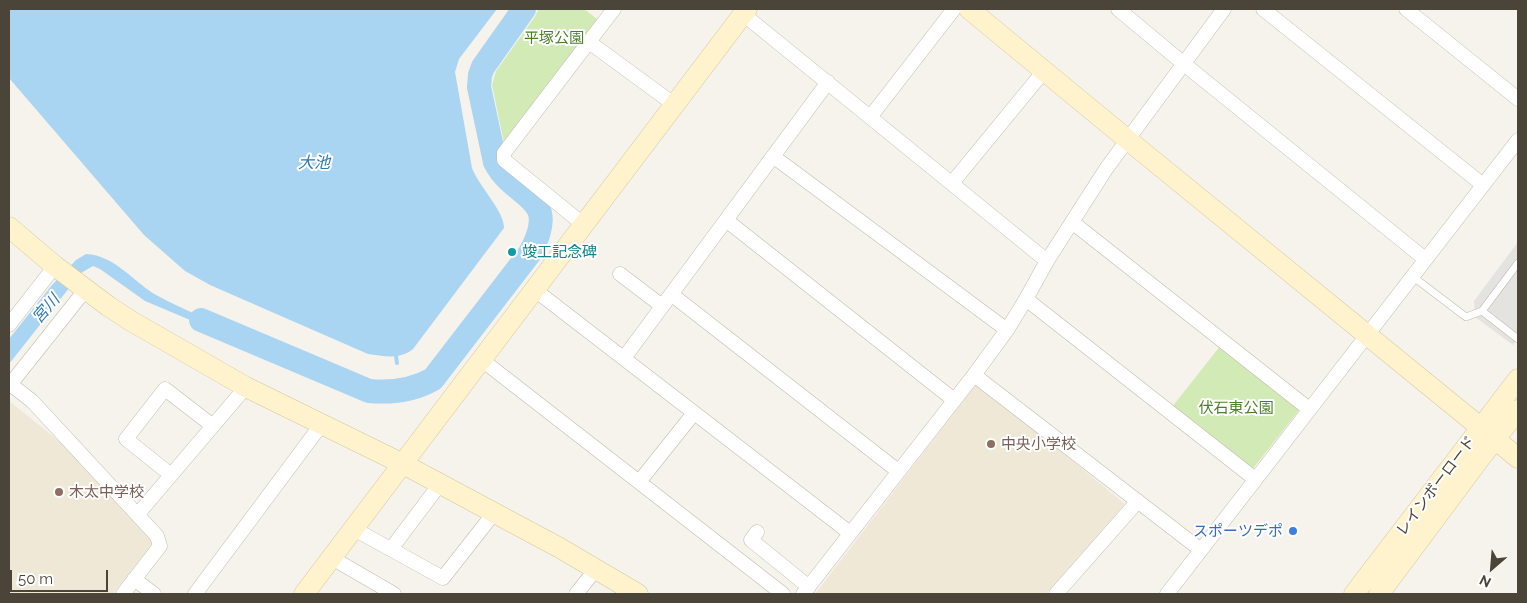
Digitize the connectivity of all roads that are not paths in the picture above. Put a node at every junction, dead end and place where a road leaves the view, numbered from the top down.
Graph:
1 (614, 9) edge
2 (954, 9) edge
3 (970, 9) edge
4 (1118, 9) edge
5 (1224, 9) edge
6 (1263, 9) edge
7 (1406, 9) edge
8 (745, 12) edge
9 (589, 42) junction
10 (1184, 64) junction
11 (1044, 71) junction
12 (828, 82) junction
13 (1518, 99) edge
14 (675, 105) junction
15 (870, 116) junction
16 (1128, 140) junction
17 (1518, 140) edge
18 (774, 156) junction
19 (952, 183) junction
20 (1483, 185) junction
21 (726, 220) junction
22 (1072, 222) junction
23 (584, 225) junction
24 (9, 227) edge
25 (1425, 259) junction
26 (1047, 261) junction
27 (1518, 263) edge
28 (57, 268) junction
29 (620, 274) dead end
30 (1412, 276) junction
31 (84, 288) junction
32 (535, 290) junction
33 (670, 294) junction
34 (1026, 299) junction
35 (662, 306) junction
36 (1482, 311) junction
37 (9, 325) edge
38 (1007, 330) junction
39 (1367, 334) junction
40 (1518, 339) edge
41 (624, 358) junction
42 (482, 360) junction
43 (974, 375) junction
44 (1518, 379) edge
45 (10, 385) edge
46 (246, 387) junction
47 (954, 400) junction
48 (1309, 409) junction
49 (1518, 410) edge
50 (694, 413) junction
51 (321, 424) junction
52 (213, 426) junction
53 (1488, 433) junction
54 (1518, 458) edge
55 (403, 464) junction
56 (898, 471) junction
57 (172, 475) junction
58 (1255, 479) junction
59 (639, 482) junction
60 (440, 484) junction
61 (1138, 501) junction
62 (138, 514) junction
63 (494, 514) junction
64 (354, 528) junction
65 (757, 532) dead end
66 (850, 533) junction
67 (391, 549) junction
68 (1201, 550) junction
69 (332, 558) junction
70 (596, 569) junction
71 (134, 579) junction
72 (806, 590) edge
73 (123, 594) edge
74 (154, 594) edge
75 (195, 594) edge
76 (304, 594) edge
77 (394, 594) edge
78 (576, 594) edge
79 (638, 594) edge
80 (783, 594) edge
81 (1056, 594) edge
82 (1167, 594) edge
83 (1354, 594) edge
84 (1379, 594) edge

1 - 9 street
2 - 15 street
3 - 11 street
4 - 10 street
5 - 10 street
6 - 20 street
7 - 13 street
8 - 12 street
8 - 14 street
9 - 14 street
9 - 23 street
10 - 16 street
10 - 25 street
11 - 16 street
11 - 19 street
12 - 15 street
12 - 18 street
14 - 23 street
15 - 19 street
16 - 22 street
16 - 39 street
17 - 20 street
18 - 21 street
18 - 38 street
19 - 26 street
20 - 25 street
21 - 33 street
21 - 47 street
22 - 26 street
22 - 48 street
23 - 32 street
24 - 28 street
25 - 30 street
26 - 34 street
27 - 36 lane
28 - 31 street
28 - 37 street
29 - 35 street
30 - 36 lane
30 - 39 street
31 - 45 street
31 - 46 street
32 - 41 street
32 - 42 street
33 - 35 street
33 - 56 street
34 - 38 street
34 - 58 street
35 - 41 street
36 - 40 lane
38 - 43 street
39 - 48 street
39 - 53 street
41 - 50 street
42 - 55 street
42 - 59 street
43 - 47 street
43 - 61 street
44 - 53 street, レインボーロード
45 - 62 street
46 - 51 street
46 - 52 street
47 - 56 street
48 - 58 street
49 - 53 street, レインボーロード
50 - 59 street
50 - 66 street
51 - 55 street
51 - 75 street
52 - 57 street
52 - 57 street
53 - 54 street
53 - 83 street, レインボーロード
53 - 84 street, レインボーロード
55 - 60 street
55 - 64 street
56 - 66 street
57 - 62 street
58 - 68 street
59 - 80 street
60 - 63 street
60 - 67 street
61 - 68 street
61 - 81 street
62 - 71 street
63 - 67 street
63 - 70 street
64 - 67 street
64 - 69 street
65 - 72 street
66 - 72 street
68 - 82 street
69 - 76 street
69 - 77 street
70 - 78 street
70 - 79 street
71 - 73 street
71 - 74 street

